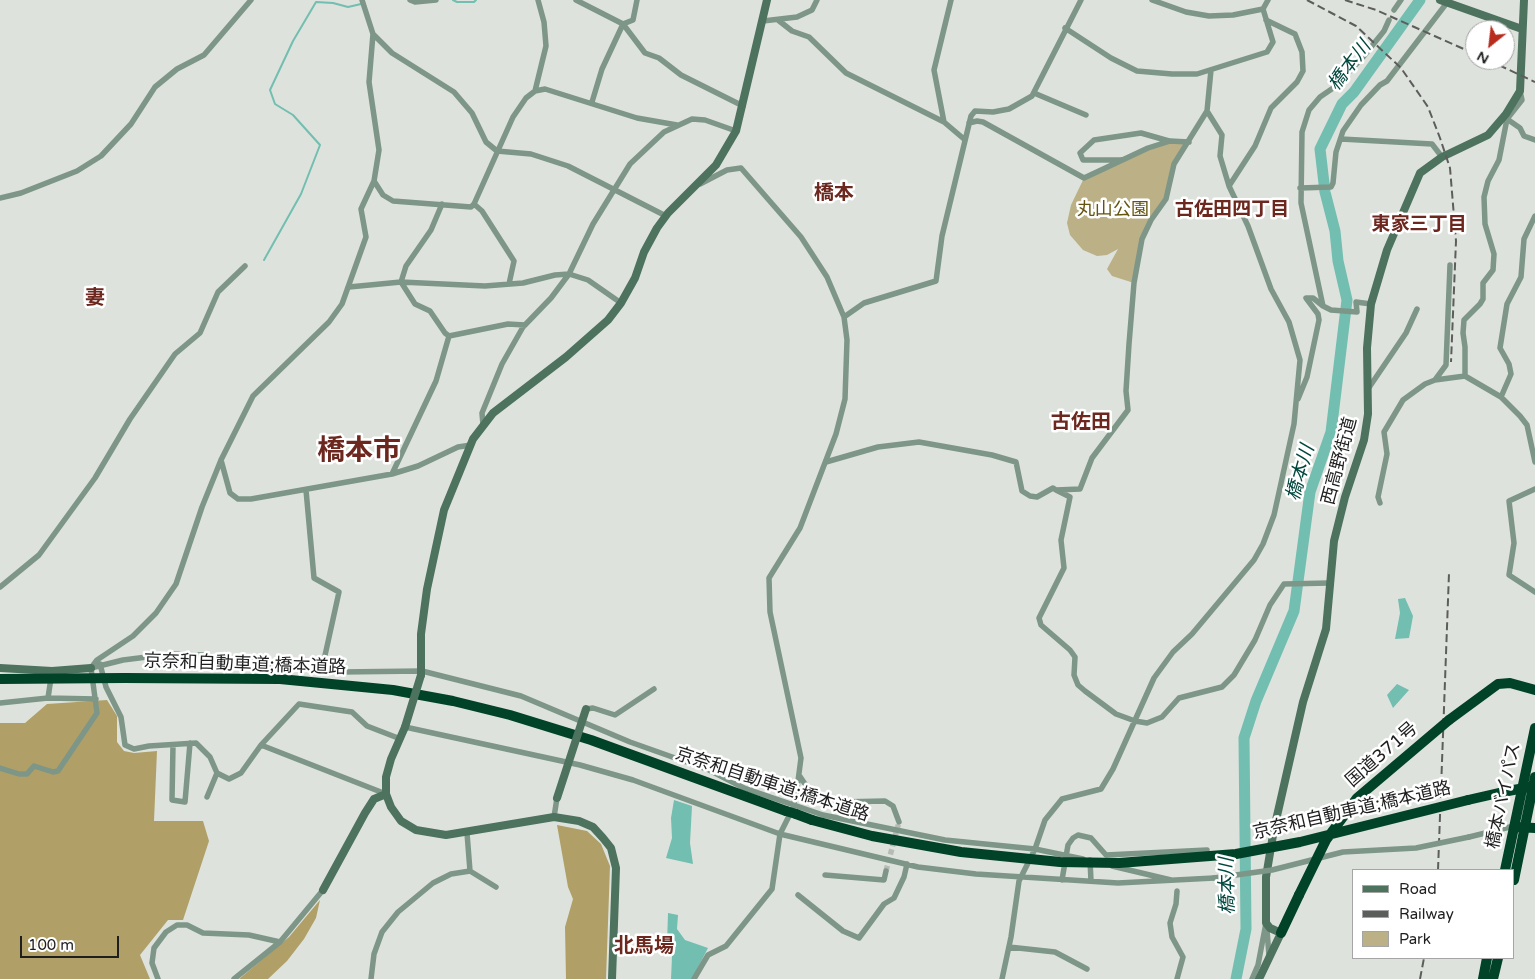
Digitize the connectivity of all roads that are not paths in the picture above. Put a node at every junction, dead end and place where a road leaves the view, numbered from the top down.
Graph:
1 (251, 0) edge
2 (362, 0) edge
3 (410, 0) edge
4 (436, 0) edge
5 (538, 0) edge
6 (576, 0) edge
7 (637, 0) edge
8 (767, 0) edge
9 (817, 0) edge
10 (950, 0) edge
11 (1081, 0) edge
12 (1152, 0) edge
13 (1268, 0) edge
14 (1400, 0) edge
15 (1524, 0) edge
16 (1445, 1) edge
17 (1263, 9) junction
18 (1394, 10) dead end
19 (778, 20) junction
20 (1266, 20) junction
21 (1389, 20) dead end
22 (763, 21) junction
23 (623, 24) junction
24 (1065, 28) junction
25 (1522, 29) junction
26 (373, 34) junction
27 (1211, 70) junction
28 (535, 91) junction
29 (1034, 93) junction
30 (592, 102) junction
31 (743, 106) junction
32 (1207, 111) junction
33 (1086, 114) dead end
34 (1506, 117) junction
35 (944, 122) junction
36 (969, 123) junction
37 (677, 125) junction
38 (736, 131) junction
39 (1341, 138) junction
40 (964, 140) junction
41 (1535, 140) edge
42 (1170, 141) junction
43 (1189, 142) junction
44 (497, 151) junction
45 (1442, 157) junction
46 (1122, 160) junction
47 (374, 181) junction
48 (1229, 186) junction
49 (1300, 188) junction
50 (692, 189) junction
51 (614, 190) junction
52 (0, 198) edge
53 (442, 204) junction
54 (474, 204) junction
55 (666, 216) junction
56 (1535, 216) edge
57 (1450, 265) dead end
58 (245, 266) dead end
59 (569, 274) junction
60 (401, 282) junction
61 (509, 284) junction
62 (349, 287) junction
63 (621, 303) junction
64 (1371, 304) junction
65 (1323, 306) junction
66 (1417, 309) dead end
67 (844, 317) junction
68 (525, 325) junction
69 (450, 336) junction
70 (1465, 376) junction
71 (1435, 380) junction
72 (1368, 389) junction
73 (1501, 397) junction
74 (1296, 403) junction
75 (483, 425) junction
76 (471, 445) junction
77 (221, 460) junction
78 (826, 462) junction
79 (1535, 462) edge
80 (392, 474) junction
81 (306, 490) junction
82 (1056, 490) junction
83 (1535, 490) edge
84 (1380, 503) dead end
85 (1329, 583) junction
86 (0, 587) edge
87 (1535, 592) edge
88 (98, 660) junction
89 (101, 666) junction
90 (0, 668) edge
91 (91, 668) junction
92 (322, 669) junction
93 (52, 671) junction
94 (422, 673) junction
95 (0, 679) edge
96 (654, 689) dead end
97 (1535, 690) edge
98 (48, 698) junction
99 (96, 699) junction
100 (0, 702) edge
101 (586, 709) joint
102 (1135, 722) junction
103 (405, 727) junction
104 (1535, 728) edge
105 (398, 738) junction
106 (190, 743) junction
107 (174, 745) junction
108 (262, 745) junction
109 (0, 768) edge
110 (217, 773) junction
111 (799, 775) junction
112 (1535, 776) edge
113 (1535, 786) edge
114 (386, 794) junction
115 (208, 798) dead end
116 (557, 798) joint
117 (792, 810) junction
118 (554, 817) junction
119 (899, 822) dead end
120 (1525, 823) edge
121 (1535, 828) edge
122 (467, 832) junction
123 (780, 834) junction
124 (1036, 849) junction
125 (1207, 850) dead end
126 (1065, 854) junction
127 (1090, 860) junction
128 (907, 864) junction
129 (1505, 869) edge
130 (470, 871) junction
131 (886, 871) dead end
132 (1515, 875) edge
133 (825, 876) dead end
134 (1021, 877) junction
135 (1062, 880) junction
136 (1170, 880) junction
137 (1091, 881) junction
138 (496, 887) dead end
139 (323, 890) joint
140 (1177, 891) dead end
141 (798, 895) dead end
142 (1266, 923) junction
143 (1281, 933) junction
144 (280, 942) junction
145 (1008, 947) junction
146 (1269, 957) junction
147 (1487, 959) edge
148 (1498, 959) edge
149 (1088, 969) dead end
150 (158, 979) edge
151 (234, 979) edge
152 (370, 979) edge
153 (612, 979) edge
154 (694, 979) edge
155 (1002, 979) edge
156 (1177, 979) edge
157 (1252, 979) edge
158 (1259, 979) edge
159 (1483, 979) edge
160 (1493, 979) edge

1 - 52 street
2 - 26 street
3 - 4 street
5 - 28 street
6 - 23 street
7 - 23 street
8 - 22 street
9 - 19 street
10 - 35 street
11 - 24 street
12 - 17 street
13 - 17 street
14 - 18 street
15 - 25 street, 西高野街道
16 - 25 street
16 - 39 street
17 - 20 street
19 - 22 street
19 - 35 street
20 - 27 street
20 - 48 street
21 - 49 street
22 - 31 street
23 - 30 street
23 - 31 street
24 - 27 street
24 - 29 street
25 - 34 street, 西高野街道
26 - 44 street
26 - 47 street
27 - 32 street
28 - 30 street
28 - 44 street
29 - 33 street
29 - 36 street
30 - 37 street
31 - 38 street
32 - 43 street
32 - 48 street
34 - 41 street
34 - 45 street, 西高野街道
34 - 70 street
35 - 40 street
36 - 40 street
36 - 46 street
37 - 38 street
37 - 51 street
38 - 50 street
39 - 45 street
39 - 49 street
40 - 67 street
42 - 43 street
42 - 46 street
42 - 46 street
43 - 82 street
44 - 51 street
44 - 54 street
45 - 64 street, 西高野街道
47 - 53 street
47 - 62 street
48 - 74 street
49 - 65 street
50 - 55 street
50 - 67 street
51 - 55 street
51 - 59 street
53 - 54 street
53 - 60 street
54 - 61 street
55 - 63 street
56 - 73 street
57 - 71 street
58 - 86 street
59 - 61 street
59 - 63 street
59 - 68 street
60 - 61 street
60 - 62 street
60 - 69 street
62 - 77 street
63 - 75 street
64 - 65 street
64 - 72 street, 西高野街道
65 - 74 street
66 - 72 street
67 - 78 street
68 - 69 street
68 - 75 street
69 - 80 street
70 - 71 street
70 - 73 street
71 - 84 street
72 - 85 street, 西高野街道
73 - 79 street
74 - 102 street
75 - 76 street
76 - 80 street
76 - 94 street
77 - 81 street
77 - 88 street
78 - 82 street
78 - 111 street
80 - 81 street
81 - 92 street
82 - 102 street
83 - 87 street
85 - 102 street
85 - 142 street, 西高野街道
88 - 89 street
88 - 91 street
89 - 91 street
89 - 92 street
89 - 107 street
90 - 93 street
91 - 93 street
91 - 99 street
92 - 94 street
93 - 98 street
94 - 103 street, bridge
94 - 117 street
95 - 117 highway, 京奈和自動車道;橋本道路, bridge
96 - 101 street
97 - 143 highway, 国道371号, bridge
98 - 99 street
98 - 100 street
99 - 109 street
101 - 116 street, bridge
102 - 124 street
103 - 105 street
103 - 123 street
104 - 120 highway, 橋本バイパス
105 - 108 street
105 - 114 street
106 - 107 street
106 - 107 street
106 - 110 street
108 - 110 street
108 - 114 street
110 - 115 street
111 - 117 street
111 - 119 street
112 - 120 highway, 橋本バイパス
113 - 117 highway, 京奈和自動車道;橋本道路, bridge
114 - 122 street
114 - 139 street
116 - 118 street
117 - 123 street
117 - 124 street
118 - 122 street
118 - 153 street
120 - 121 highway
120 - 129 highway, 橋本バイパス
120 - 132 highway, 橋本バイパス
120 - 136 street, bridge
122 - 130 street
123 - 128 street
123 - 154 street
124 - 126 street
124 - 134 street
125 - 126 street
126 - 127 street
126 - 135 street
127 - 136 street
127 - 137 street
128 - 134 street
128 - 141 street
130 - 138 street
130 - 152 street
131 - 133 street
134 - 135 street
134 - 145 street
135 - 137 street
136 - 137 street
139 - 144 street
140 - 156 street
142 - 143 street
142 - 146 street
142 - 157 street, 西高野街道
143 - 146 street
144 - 150 street
144 - 151 street
145 - 149 street
145 - 155 street
146 - 158 street
147 - 159 highway
148 - 160 highway

